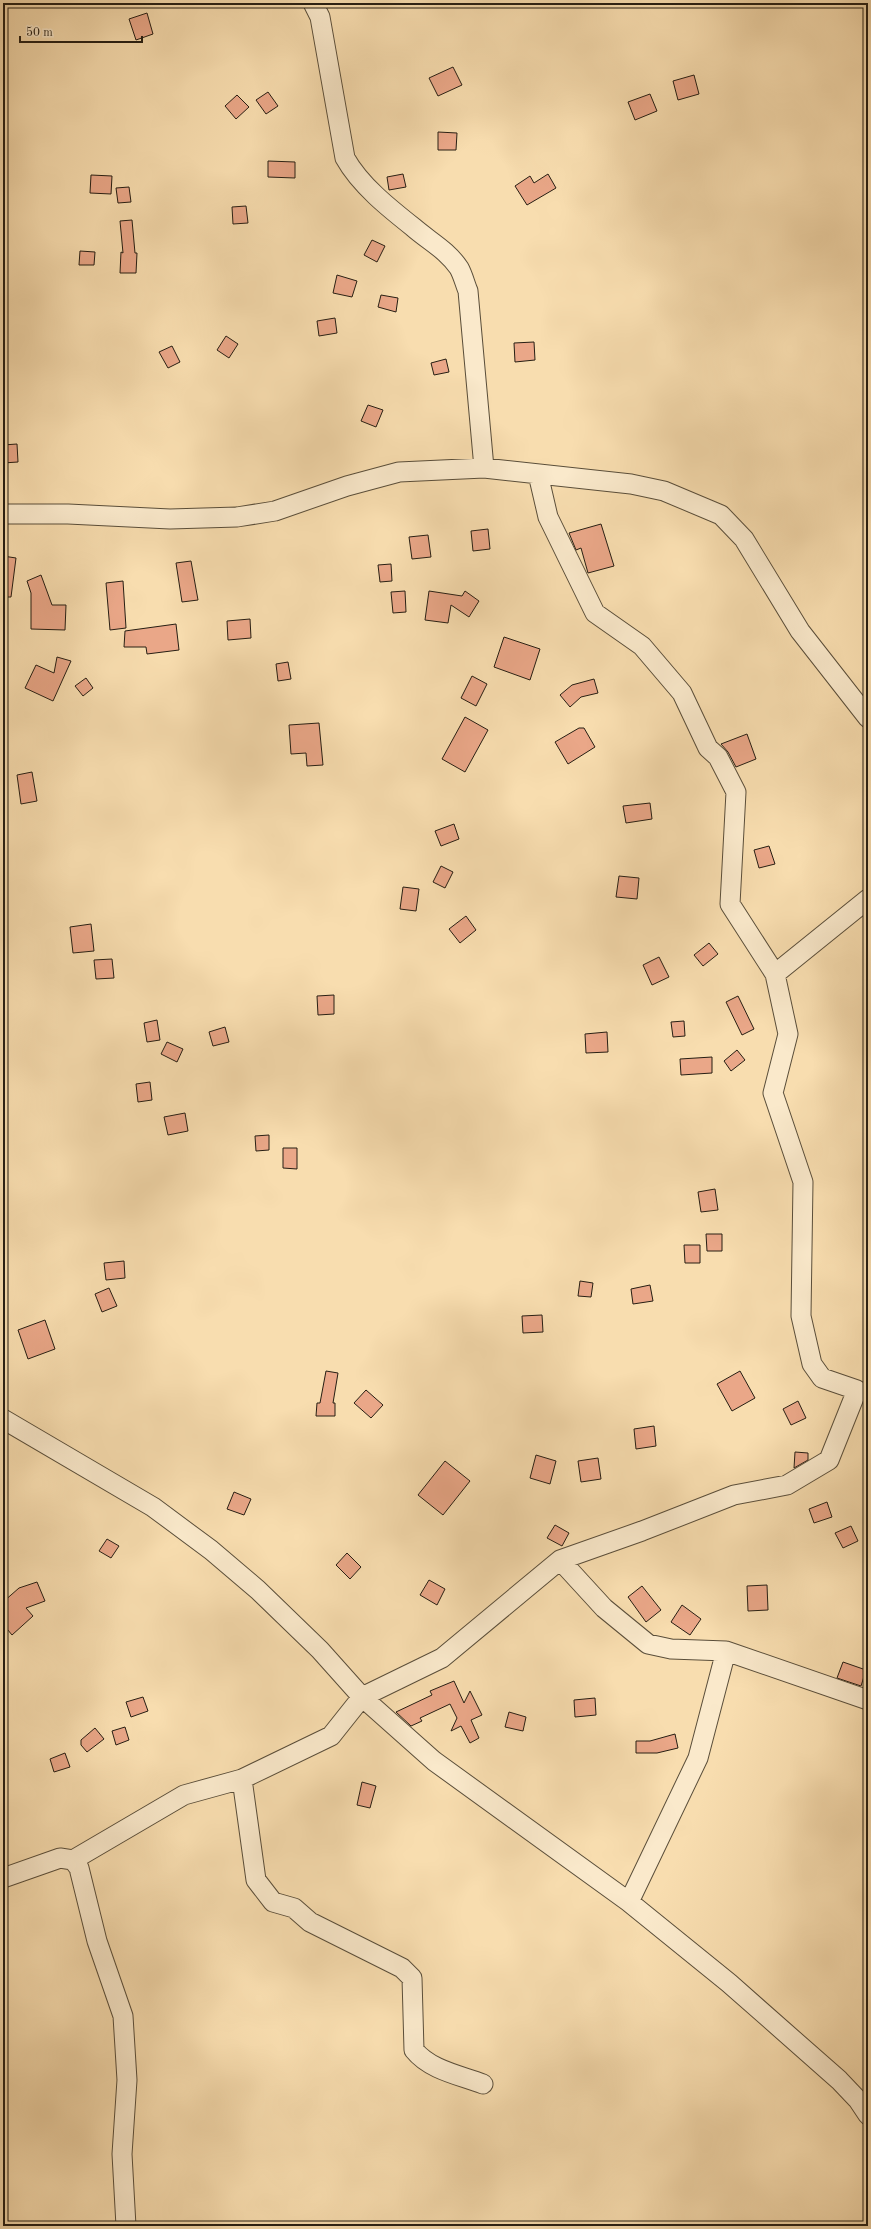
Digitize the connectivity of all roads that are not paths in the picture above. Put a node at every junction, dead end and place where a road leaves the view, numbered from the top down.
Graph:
1 (313, 3) edge
2 (484, 468) junction
3 (538, 474) junction
4 (3, 514) edge
5 (868, 718) edge
6 (868, 899) edge
7 (776, 974) junction
8 (3, 1419) edge
9 (560, 1560) junction
10 (726, 1651) junction
11 (362, 1697) junction
12 (868, 1700) edge
13 (242, 1779) junction
14 (73, 1860) junction
15 (3, 1878) edge
16 (629, 1902) junction
17 (483, 2084) dead end
18 (868, 2115) edge
19 (126, 2226) edge

1 - 2 street
2 - 3 street
2 - 4 street
3 - 5 street
3 - 7 street
6 - 7 street
7 - 9 street
8 - 11 street
9 - 10 street
9 - 11 street
10 - 12 street
10 - 16 street
11 - 13 street
11 - 16 street
13 - 14 street
13 - 17 street
14 - 15 street
14 - 19 street
16 - 18 street

